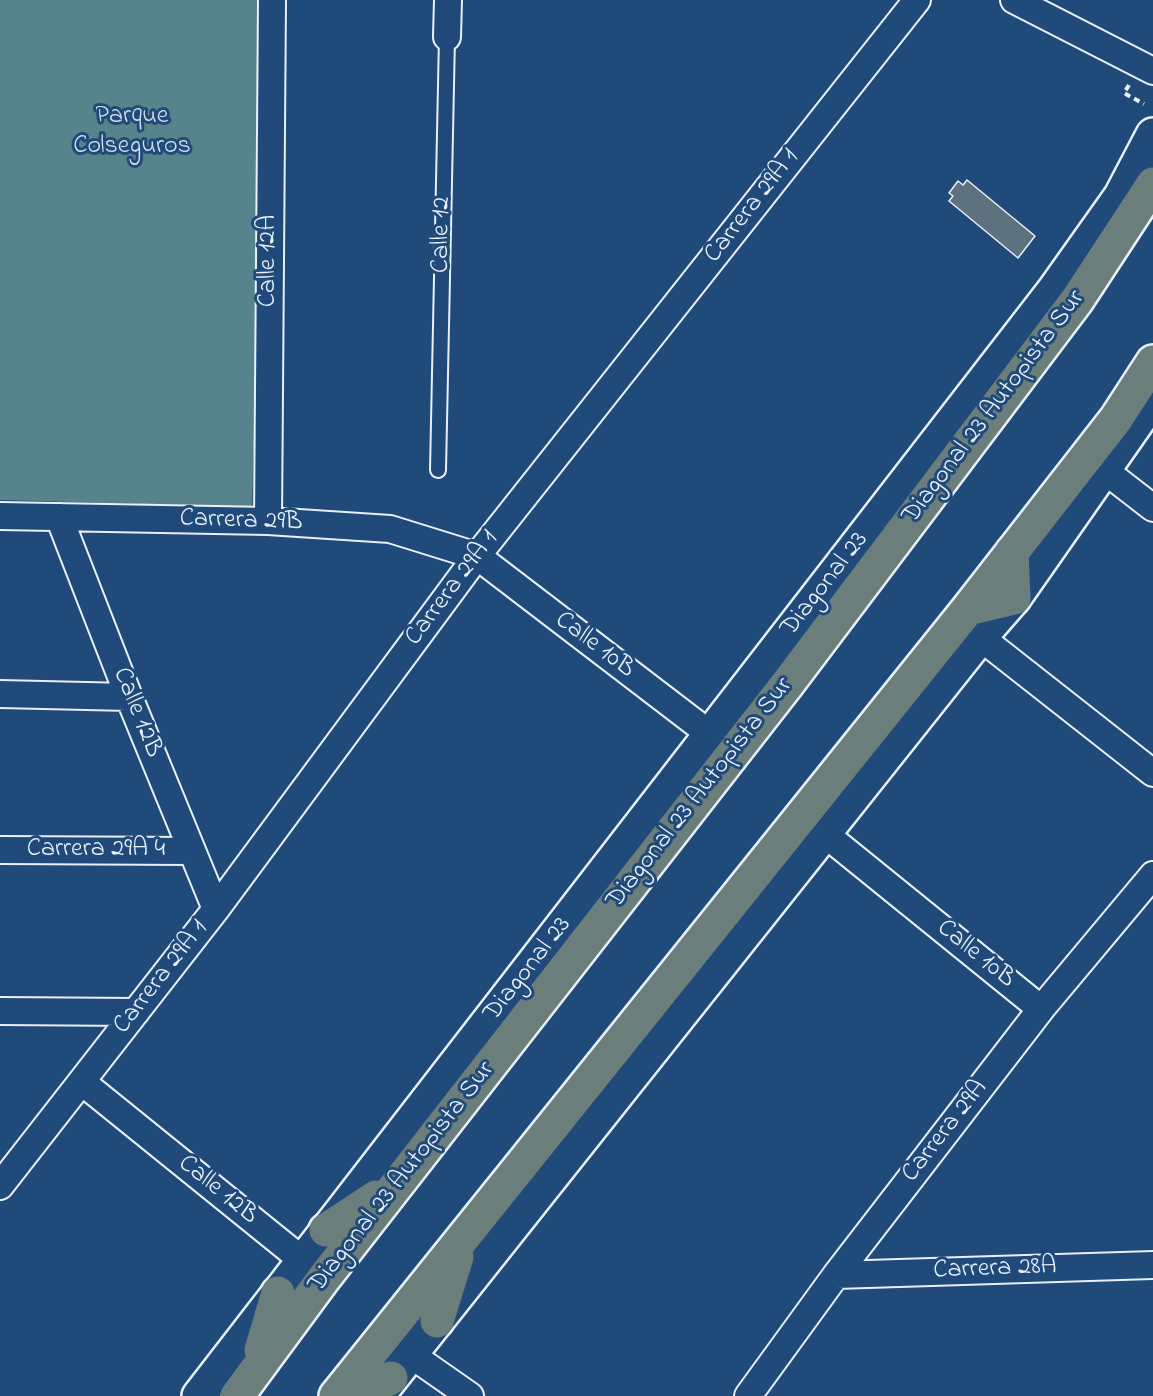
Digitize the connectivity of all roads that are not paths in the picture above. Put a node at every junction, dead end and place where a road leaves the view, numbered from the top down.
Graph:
1 (272, 0) edge
2 (448, 0) edge
3 (916, 0) edge
4 (1014, 0) edge
5 (447, 37) joint
6 (1153, 71) edge
7 (1153, 135) edge
8 (1153, 184) edge
9 (1153, 362) edge
10 (1153, 399) edge
11 (438, 470) dead end
12 (1104, 470) junction
13 (1153, 508) edge
14 (0, 516) edge
15 (59, 517) junction
16 (268, 521) junction
17 (1012, 552) junction
18 (477, 556) junction
19 (1014, 598) junction
20 (974, 623) junction
21 (0, 694) edge
22 (129, 697) junction
23 (711, 735) junction
24 (1153, 773) edge
25 (825, 834) junction
26 (0, 850) edge
27 (192, 852) junction
28 (1153, 875) edge
29 (216, 909) junction
30 (1041, 1009) junction
31 (0, 1011) edge
32 (136, 1012) junction
33 (82, 1082) junction
34 (400, 1181) junction
35 (0, 1186) edge
36 (326, 1230) junction
37 (464, 1237) junction
38 (1153, 1265) edge
39 (313, 1269) junction
40 (836, 1275) junction
41 (278, 1293) junction
42 (437, 1321) junction
43 (393, 1376) edge
44 (245, 1384) edge
45 (199, 1396) edge
46 (336, 1396) edge
47 (357, 1396) edge
48 (470, 1396) edge
49 (748, 1396) edge

1 - 16 street, Calle 12A
2 - 5 street, Calle 12
3 - 18 street, Carrera 29A 1
4 - 6 street
5 - 11 lane, Calle 12
7 - 23 street, Diagonal 23
8 - 34 main road, Diagonal 23 Autopista Sur
9 - 17 main road
10 - 12 street
12 - 13 street
12 - 19 street
14 - 15 street, Carrera 29B
15 - 16 street, Carrera 29B
15 - 22 street, Calle 12B
16 - 18 street, Carrera 29B
17 - 19 main road
17 - 20 main road
18 - 23 street, Calle 10B
18 - 29 street, Carrera 29A 1
19 - 20 main road
20 - 24 street
20 - 25 street
20 - 37 main road
21 - 22 street
22 - 27 street, Calle 12B
23 - 36 street, Diagonal 23
25 - 30 street, Calle 10B
25 - 42 street
26 - 27 street, Carrera 29A 4
27 - 29 street, Calle 12B
28 - 30 street, Carrera 29A
29 - 32 street, Carrera 29A 1
30 - 40 street, Carrera 29A
31 - 32 street
32 - 33 street, Carrera 29A 1
33 - 35 street, Carrera 29A 1
33 - 39 street, Calle 12B
34 - 36 main road
34 - 39 main road, Diagonal 23 Autopista Sur
36 - 39 street, Diagonal 23
37 - 42 main road
37 - 46 main road
38 - 40 street, Carrera 28A
39 - 41 street, Diagonal 23
39 - 44 main road, Diagonal 23 Autopista Sur
40 - 49 street, Carrera 29A
41 - 44 main road
41 - 45 street, Diagonal 23
42 - 43 street
43 - 47 main road
43 - 48 street

